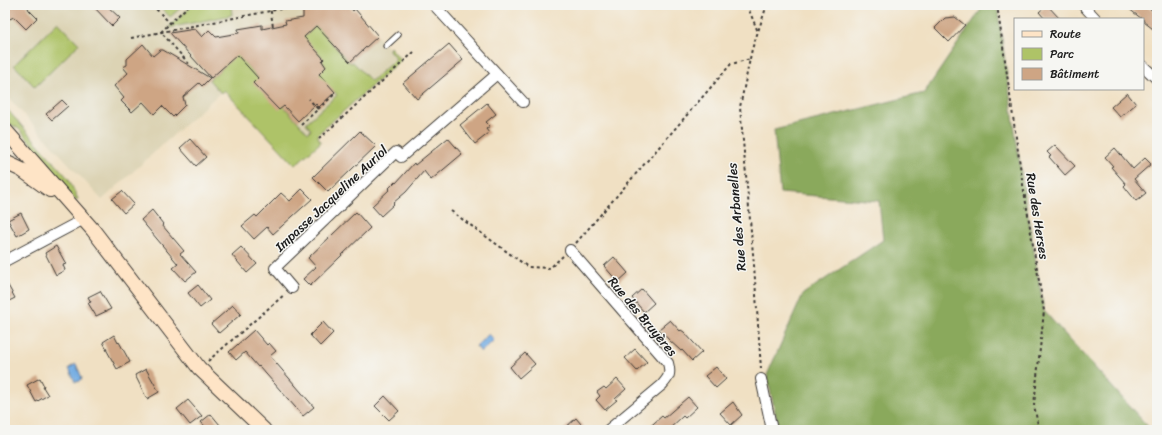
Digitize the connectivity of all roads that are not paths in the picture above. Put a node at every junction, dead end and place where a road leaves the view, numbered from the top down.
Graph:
1 (434, 5) edge
2 (1083, 5) edge
3 (1095, 18) edge
4 (398, 35) dead end
5 (386, 46) dead end
6 (1144, 67) edge
7 (497, 74) junction
8 (1157, 79) edge
9 (523, 102) dead end
10 (5, 130) edge
11 (5, 162) edge
12 (70, 205) junction
13 (84, 219) junction
14 (570, 250) road end
15 (5, 261) edge
16 (292, 288) road end
17 (761, 379) road end
18 (264, 430) edge
19 (608, 430) edge
20 (772, 430) edge

1 - 7 street
2 - 3 street
4 - 5 lane
6 - 8 street
7 - 9 street
7 - 16 street, Impasse Jacqueline Auriol
10 - 12 street
11 - 12 street
12 - 13 street
13 - 15 street
13 - 18 street
14 - 19 street, Rue des Bruyères
17 - 20 street

